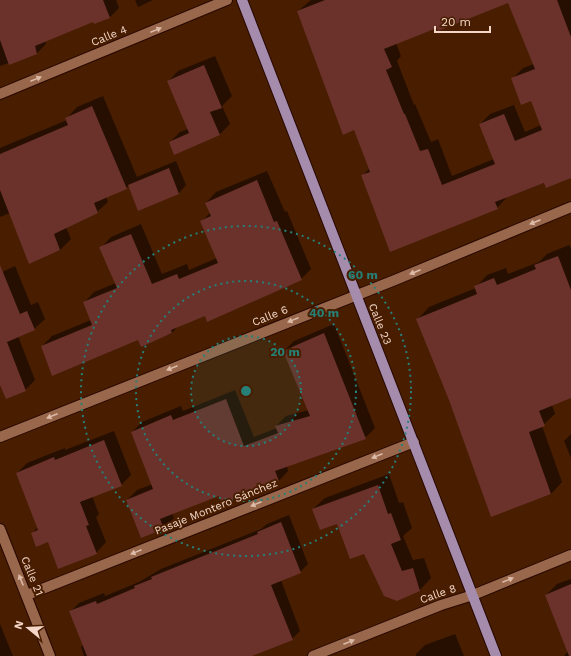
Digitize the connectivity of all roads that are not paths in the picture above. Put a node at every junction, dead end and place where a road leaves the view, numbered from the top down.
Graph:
1 (227, 0) edge
2 (242, 0) edge
3 (0, 94) edge
4 (571, 207) edge
5 (356, 296) junction
6 (0, 437) edge
7 (414, 442) junction
8 (0, 529) edge
9 (571, 555) edge
10 (27, 595) junction
11 (473, 595) junction
12 (50, 656) edge
13 (313, 656) edge
14 (496, 656) edge

3 -> 1 street, Calle 4
2 - 5 main road, Calle 23
4 -> 5 street, Calle 6
5 -> 6 street, Calle 6
5 - 7 main road, Calle 23
7 -> 10 street, Pasaje Montero Sánchez
7 - 11 main road, Calle 23
10 -> 8 street, Calle 21
11 -> 9 street, Calle 8
10 - 12 street, Calle 21
13 -> 11 street, Calle 8
11 - 14 main road, Calle 23

